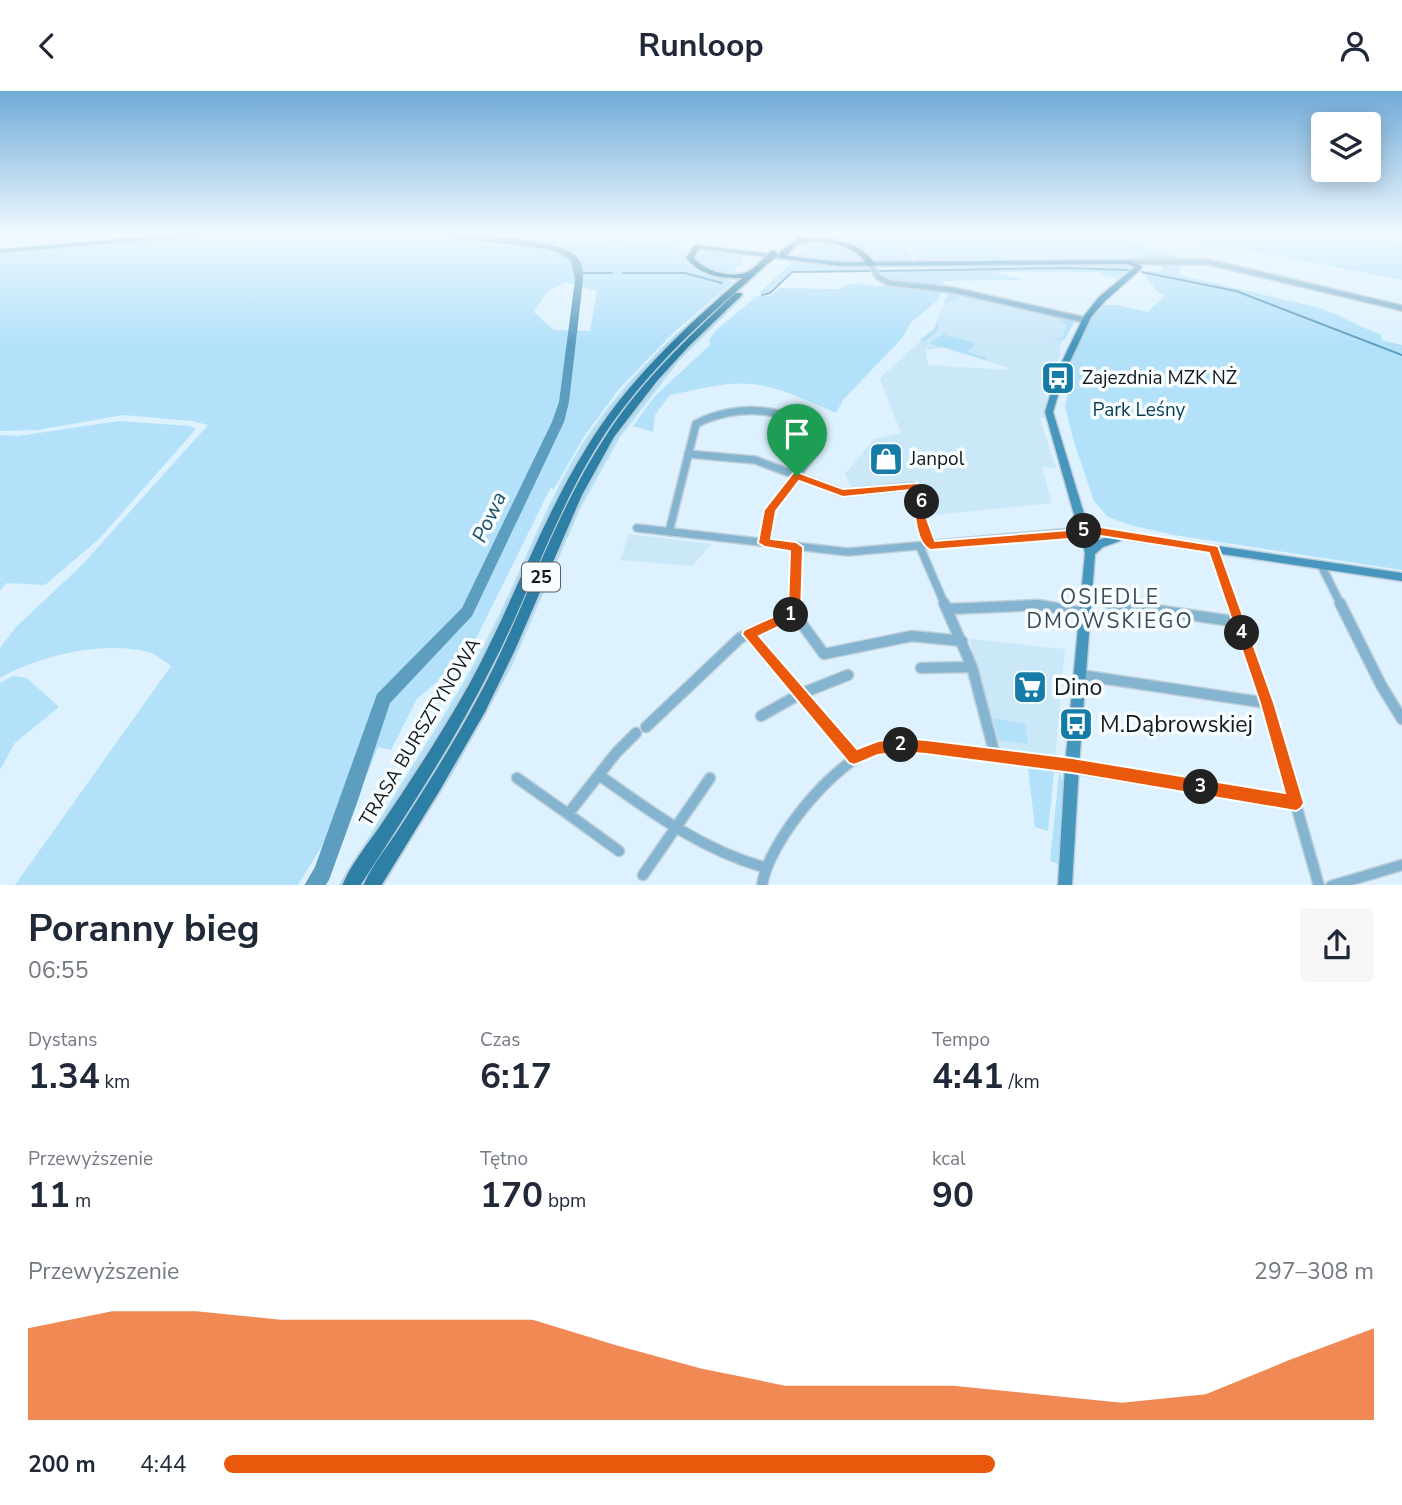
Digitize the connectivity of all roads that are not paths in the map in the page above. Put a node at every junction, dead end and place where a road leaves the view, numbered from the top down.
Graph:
1 (711, 271) edge
2 (754, 271) edge
3 (761, 271) edge
4 (875, 271) edge
5 (1136, 271) edge
6 (1246, 271) edge
7 (734, 281) junction
8 (1402, 308) edge
9 (1085, 320) junction
10 (688, 454) junction
11 (797, 476) junction
12 (637, 528) dead end
13 (669, 531) junction
14 (1092, 540) junction
15 (765, 543) junction
16 (925, 546) junction
17 (796, 547) junction
18 (1213, 549) junction
19 (1321, 565) junction
20 (1402, 577) edge
21 (1086, 607) junction
22 (949, 609) junction
23 (794, 613) junction
24 (1238, 622) junction
25 (749, 634) junction
26 (962, 641) junction
27 (972, 667) junction
28 (921, 668) dead end
29 (848, 675) dead end
30 (1080, 675) junction
31 (800, 694) junction
32 (1267, 703) junction
33 (761, 716) dead end
34 (1402, 719) edge
35 (646, 727) dead end
36 (636, 733) dead end
37 (995, 755) junction
38 (854, 758) junction
39 (1072, 766) junction
40 (598, 775) junction
41 (517, 778) dead end
42 (710, 778) dead end
43 (1296, 803) junction
44 (568, 814) junction
45 (676, 828) junction
46 (619, 851) dead end
47 (1402, 865) edge
48 (763, 867) junction
49 (643, 875) dead end
50 (350, 885) edge
51 (370, 885) edge
52 (762, 885) edge
53 (1065, 885) edge
54 (1320, 885) edge
55 (1331, 885) edge

1 - 7 main road
2 - 7 main road, TRASA BURSZTYNOWA / 25
3 - 51 main road, TRASA BURSZTYNOWA / 25
4 - 9 street
5 - 9 street
6 - 8 street
7 - 50 main road, TRASA BURSZTYNOWA / 25
9 - 14 street
10 - 11 street
10 - 11 street
10 - 13 street
11 - 15 street
11 - 16 street
12 - 13 street
13 - 15 street
14 - 16 street
14 - 18 street
14 - 21 street
15 - 17 street
16 - 17 street
16 - 22 street
17 - 23 street
18 - 19 street
18 - 24 street
19 - 20 street
19 - 34 street
21 - 22 street
21 - 24 street
21 - 30 street
22 - 26 street
23 - 25 street
23 - 26 street
24 - 32 street
25 - 31 street
25 - 35 street
26 - 27 street
27 - 28 street
27 - 37 street
29 - 31 street
30 - 32 street
30 - 39 street
31 - 33 street
31 - 38 street
32 - 43 street
36 - 40 street
37 - 38 street
37 - 39 street
38 - 48 street
39 - 43 street
39 - 53 street
40 - 44 street
40 - 45 street
41 - 44 street
42 - 45 street
43 - 54 street
44 - 46 street
45 - 48 street
45 - 49 street
47 - 55 street
48 - 52 street

